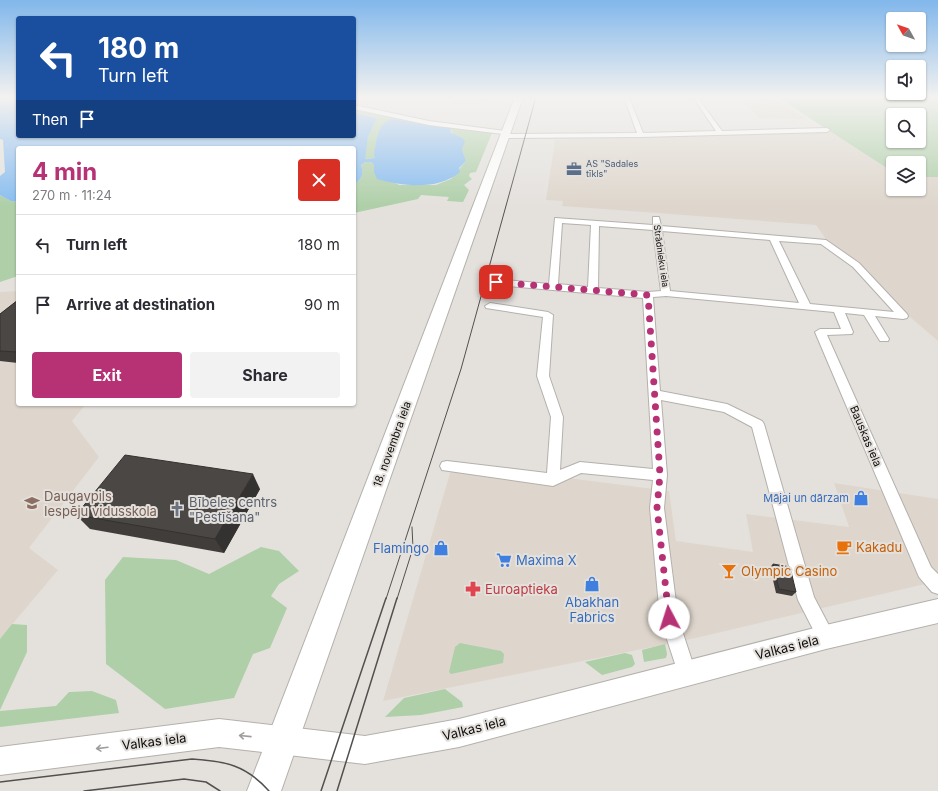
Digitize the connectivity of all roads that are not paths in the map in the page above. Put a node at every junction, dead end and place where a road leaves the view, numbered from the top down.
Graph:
1 (498, 134) edge
2 (670, 134) edge
3 (505, 135) junction
4 (641, 135) joint
5 (595, 223) junction
6 (656, 224) junction
7 (773, 237) junction
8 (496, 282) dead end
9 (553, 287) junction
10 (593, 291) junction
11 (666, 293) junction
12 (648, 295) junction
13 (490, 306) dead end
14 (806, 306) junction
15 (838, 308) junction
16 (868, 312) junction
17 (884, 339) dead end
18 (654, 394) junction
19 (447, 466) dead end
20 (660, 475) junction
21 (554, 480) junction
22 (938, 586) edge
23 (938, 611) edge
24 (826, 637) junction
25 (687, 673) junction
26 (283, 740) junction
27 (0, 761) edge
28 (264, 791) edge

1 - 3 street
2 - 4 street
3 - 4 street
3 - 26 main road, 18. novembra iela
5 - 6 street
5 - 9 street
5 - 10 street
6 - 7 street
6 - 11 street, Strādnieku iela
7 - 14 street
7 - 16 street
8 - 9 street
9 - 10 street
10 - 12 street
11 - 12 street
11 - 14 street
12 - 18 street, Strādnieku iela
13 - 21 street
14 - 15 street
15 - 16 street
15 - 22 street, Bauskas iela
16 - 17 street
18 - 20 street, Strādnieku iela
18 - 24 street
19 - 21 street
20 - 21 street
20 - 25 street, Strādnieku iela
23 - 24 street, Valkas iela
24 - 25 street, Valkas iela
25 - 26 street, Valkas iela
26 -> 27 street, Valkas iela
26 - 28 main road, 18. novembra iela

